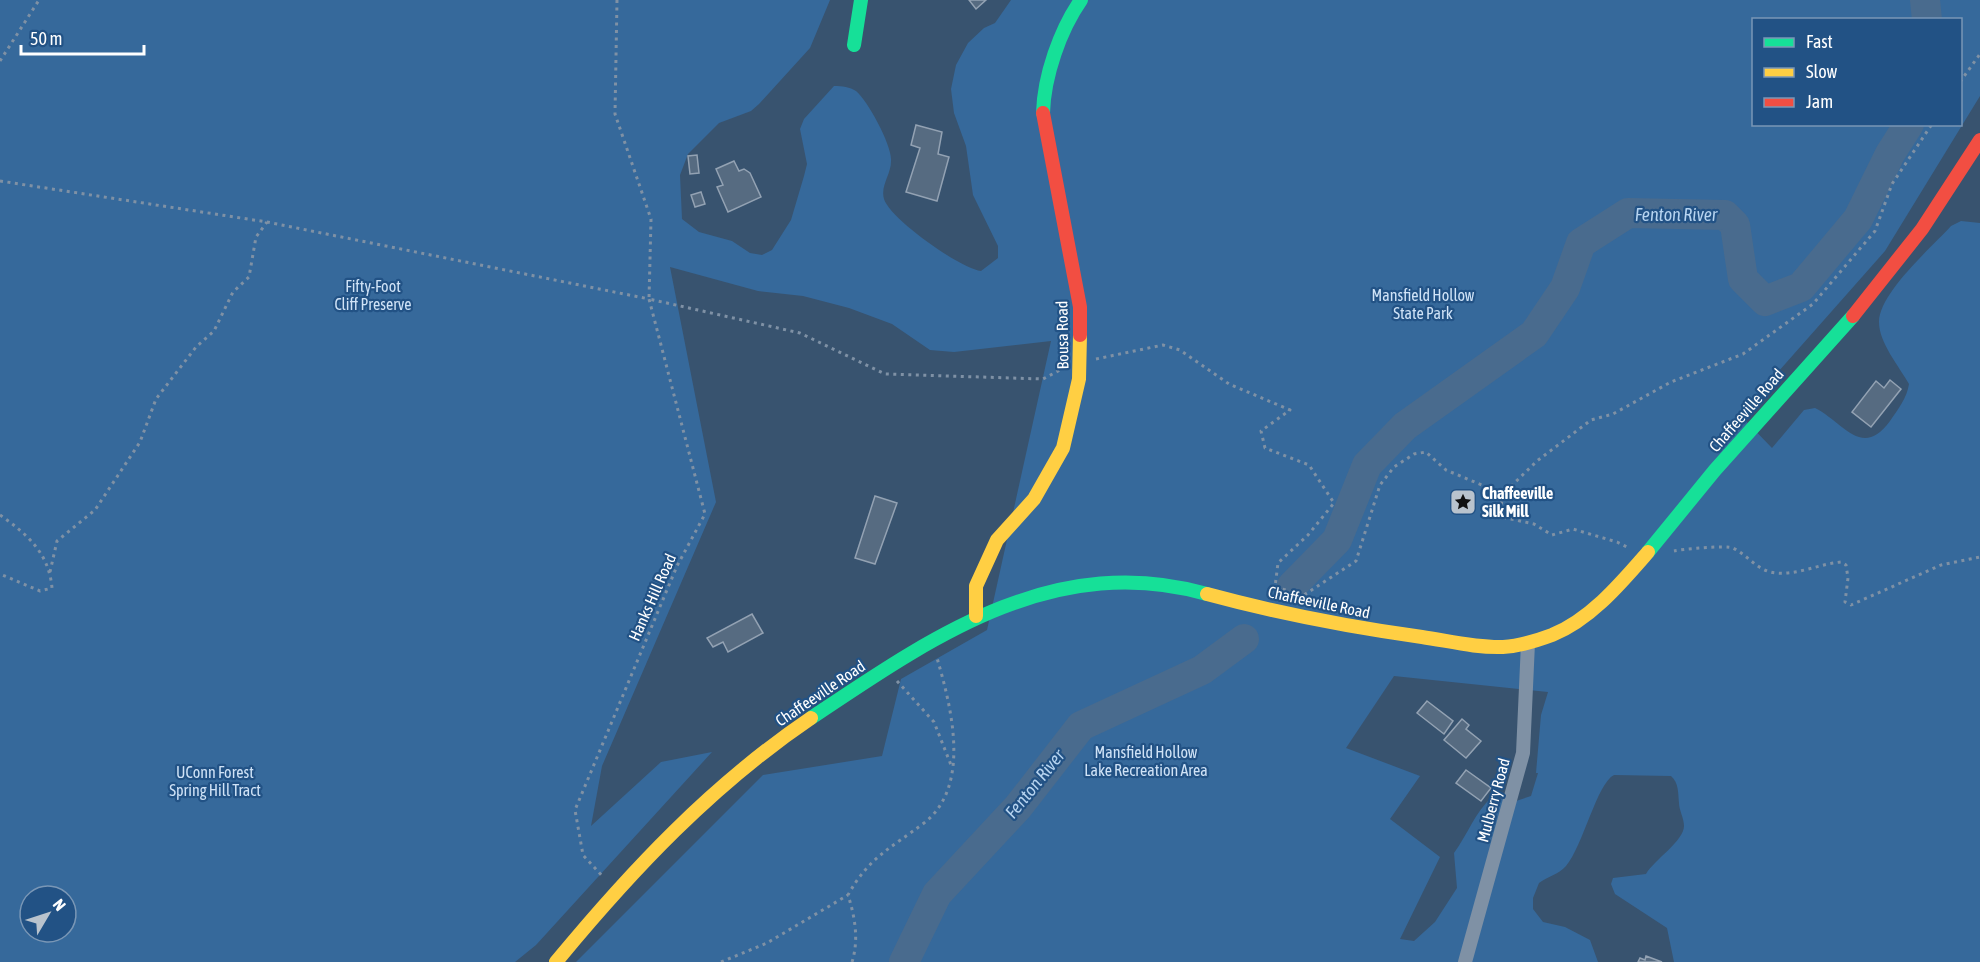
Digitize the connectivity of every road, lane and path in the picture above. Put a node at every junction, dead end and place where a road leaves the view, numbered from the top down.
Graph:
1 (39, 0) edge
2 (617, 0) edge
3 (861, 0) edge
4 (1081, 0) edge
5 (854, 45) dead end
6 (1980, 54) edge
7 (0, 61) edge
8 (1962, 79) edge
9 (1931, 126) edge
10 (1980, 140) edge
11 (0, 181) edge
12 (267, 222) junction
13 (649, 299) junction
14 (1079, 359) junction
15 (1503, 494) junction
16 (0, 515) edge
17 (1646, 552) junction
18 (1980, 557) edge
19 (50, 572) junction
20 (0, 574) edge
21 (976, 616) junction
22 (932, 642) junction
23 (1528, 643) junction
24 (886, 669) junction
25 (952, 766) junction
26 (615, 891) junction
27 (848, 895) junction
28 (556, 962) edge
29 (721, 962) edge
30 (852, 962) edge
31 (1465, 962) edge

1 - 7 path
2 - 13 path, Hanks Hill Road
3 - 5 street
4 - 14 street, Bousa Road
6 - 8 path
9 - 15 path
10 - 17 street, Chaffeeville Road
11 - 12 path
12 - 13 path
12 - 19 path
13 - 14 path
13 - 26 path, Hanks Hill Road
14 - 15 path
14 - 21 street, Bousa Road
15 - 17 path
16 - 19 path
17 - 18 path
17 - 23 street, Chaffeeville Road
19 - 20 path
21 - 22 street, Chaffeeville Road
21 - 23 street, Chaffeeville Road
22 - 24 street, Chaffeeville Road
22 - 25 path
23 - 31 street, Mulberry Road
24 - 25 path
24 - 26 street, Chaffeeville Road
25 - 27 path
26 - 28 street, Chaffeeville Road
27 - 29 path
27 - 30 path

